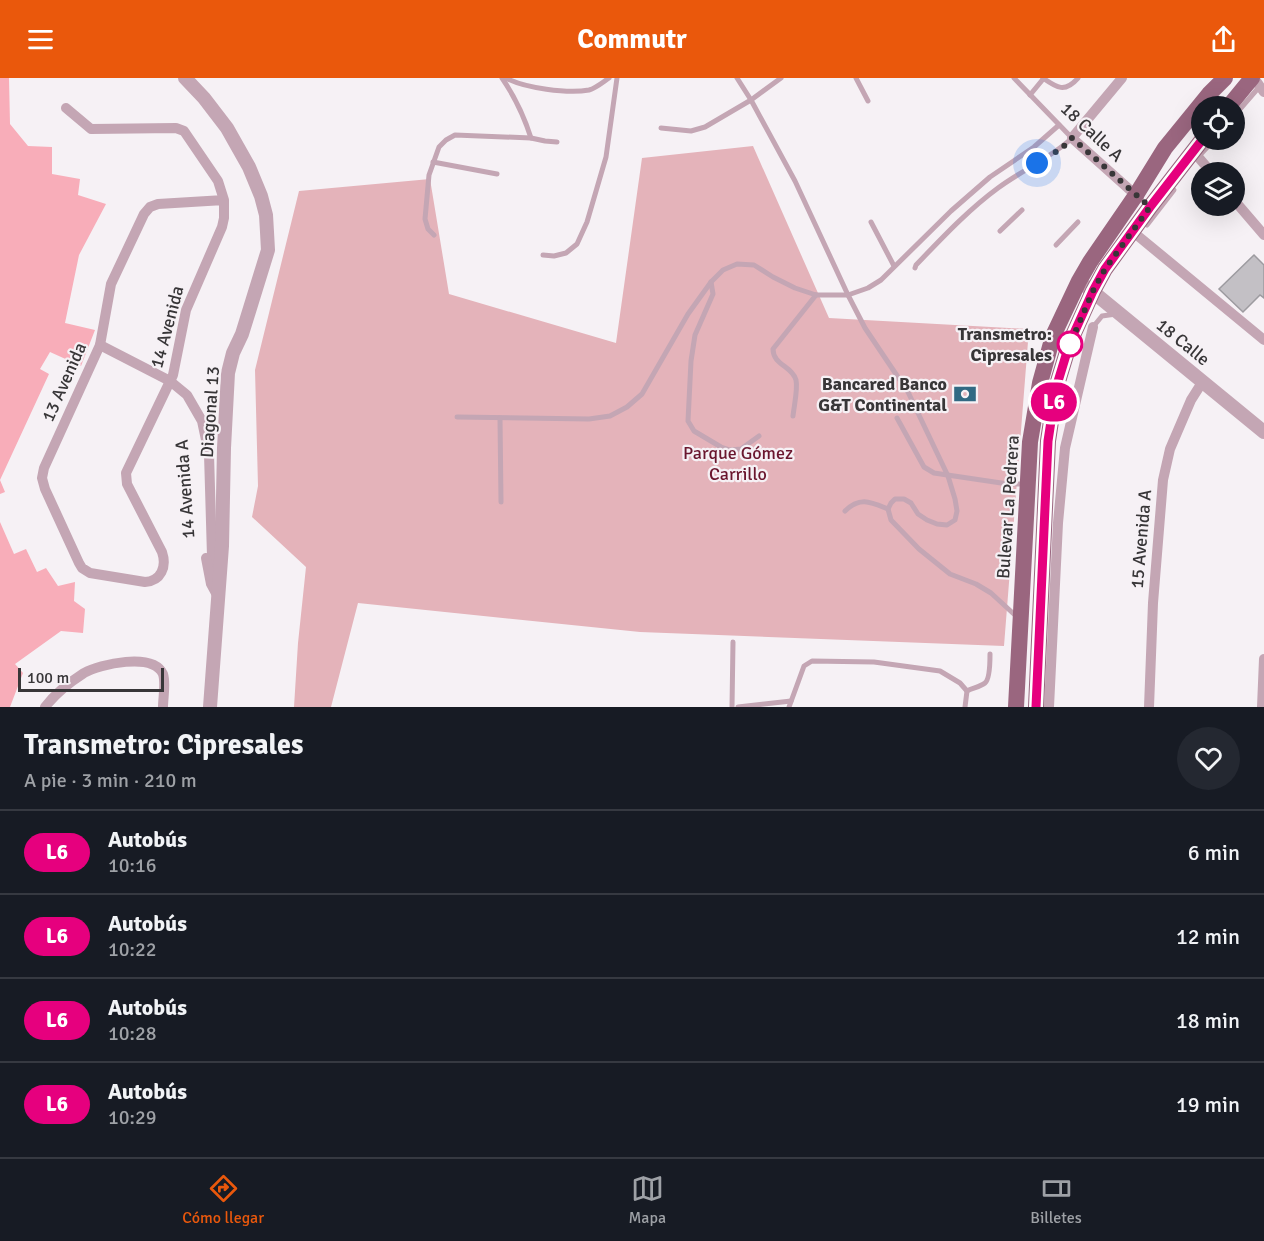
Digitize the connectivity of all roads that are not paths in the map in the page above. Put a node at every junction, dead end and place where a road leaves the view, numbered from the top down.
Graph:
1 (184, 78) edge
2 (504, 78) edge
3 (609, 78) edge
4 (617, 78) edge
5 (737, 78) edge
6 (781, 78) edge
7 (856, 78) edge
8 (1014, 78) edge
9 (1044, 78) edge
10 (1078, 78) edge
11 (1122, 78) edge
12 (1225, 78) edge
13 (1257, 84) edge
14 (1030, 95) junction
15 (1242, 96) edge
16 (751, 100) junction
17 (868, 101) dead end
18 (1245, 101) edge
19 (66, 108) dead end
20 (1059, 125) junction
21 (661, 128) dead end
22 (531, 138) junction
23 (1072, 138) junction
24 (557, 142) dead end
25 (1196, 154) edge
26 (433, 162) junction
27 (497, 174) dead end
28 (1178, 184) dead end
29 (1136, 195) junction
30 (224, 200) junction
31 (1150, 207) junction
32 (1022, 210) dead end
33 (1245, 212) edge
34 (871, 222) dead end
35 (1078, 222) dead end
36 (1000, 231) dead end
37 (1135, 234) junction
38 (1264, 234) edge
39 (434, 236) dead end
40 (1056, 245) dead end
41 (543, 255) dead end
42 (894, 266) junction
43 (915, 268) dead end
44 (1079, 281) junction
45 (711, 282) junction
46 (816, 294) junction
47 (848, 296) junction
48 (1091, 310) junction
49 (1122, 316) junction
50 (1264, 340) edge
51 (100, 345) junction
52 (170, 381) junction
53 (1203, 381) junction
54 (793, 416) dead end
55 (457, 417) dead end
56 (500, 418) junction
57 (897, 418) dead end
58 (1262, 426) edge
59 (759, 436) dead end
60 (948, 476) junction
61 (1028, 484) junction
62 (501, 502) dead end
63 (888, 509) junction
64 (845, 511) dead end
65 (164, 567) joint
66 (219, 593) junction
67 (1021, 620) junction
68 (732, 642) dead end
69 (990, 654) dead end
70 (1264, 659) edge
71 (1263, 686) edge
72 (967, 691) junction
73 (790, 704) edge
74 (46, 706) edge
75 (163, 707) edge
76 (210, 707) edge
77 (732, 707) edge
78 (738, 707) edge
79 (965, 707) edge
80 (1016, 707) edge
81 (1036, 707) edge
82 (1049, 707) edge
83 (1149, 707) edge
84 (1262, 707) edge

1 - 66 street, Diagonal 13
2 - 3 lane
2 - 22 lane
4 - 41 lane
5 - 16 lane
6 - 16 lane
7 - 17 lane
8 - 14 lane, 18 Calle A
9 - 10 lane
9 - 14 lane
11 - 23 street
12 - 29 main road, Bulevar La Pedrera
13 - 15 main road
13 - 18 lane
14 - 20 lane, 18 Calle A
16 - 21 lane
16 - 47 lane
19 - 30 street, 14 Avenida
20 - 23 lane, 18 Calle A
20 - 42 lane
22 - 24 lane
22 - 26 lane
23 - 29 street, 18 Calle A
23 - 43 lane
25 - 31 main road, Bulevar La Pedrera
26 - 27 lane
26 - 39 lane
28 - 37 lane
29 - 31 street, 18 Calle A
29 - 44 main road, Bulevar La Pedrera
30 - 51 street, 13 Avenida
30 - 52 street, 14 Avenida
31 - 37 main road, Bulevar La Pedrera
32 - 36 lane
33 - 38 street
34 - 42 lane
35 - 40 lane
37 - 48 main road, Bulevar La Pedrera
37 - 50 street
42 - 47 lane
44 - 48 street, 18 Calle
44 - 61 main road, Bulevar La Pedrera
45 - 46 lane
45 - 56 lane
45 - 59 lane
46 - 47 lane
46 - 54 lane
47 - 60 lane
48 - 49 street, 18 Calle
48 - 49 lane
48 - 81 main road, Bulevar La Pedrera
48 - 82 street
49 - 53 street, 18 Calle
51 - 52 street
51 - 65 street, 13 Avenida
52 - 65 street, 14 Avenida
52 - 66 street, 14 Avenida A
53 - 58 street, 18 Calle
53 - 83 street, 15 Avenida A
55 - 56 lane
56 - 62 lane
57 - 60 lane
60 - 61 lane
60 - 63 lane
61 - 67 main road, Bulevar La Pedrera
63 - 64 lane
63 - 67 lane
66 - 76 street, Diagonal 13
67 - 80 main road, Bulevar La Pedrera
68 - 77 lane
69 - 72 lane
70 - 71 street
71 - 84 street
72 - 73 lane
72 - 79 lane
73 - 78 lane
74 - 75 street

